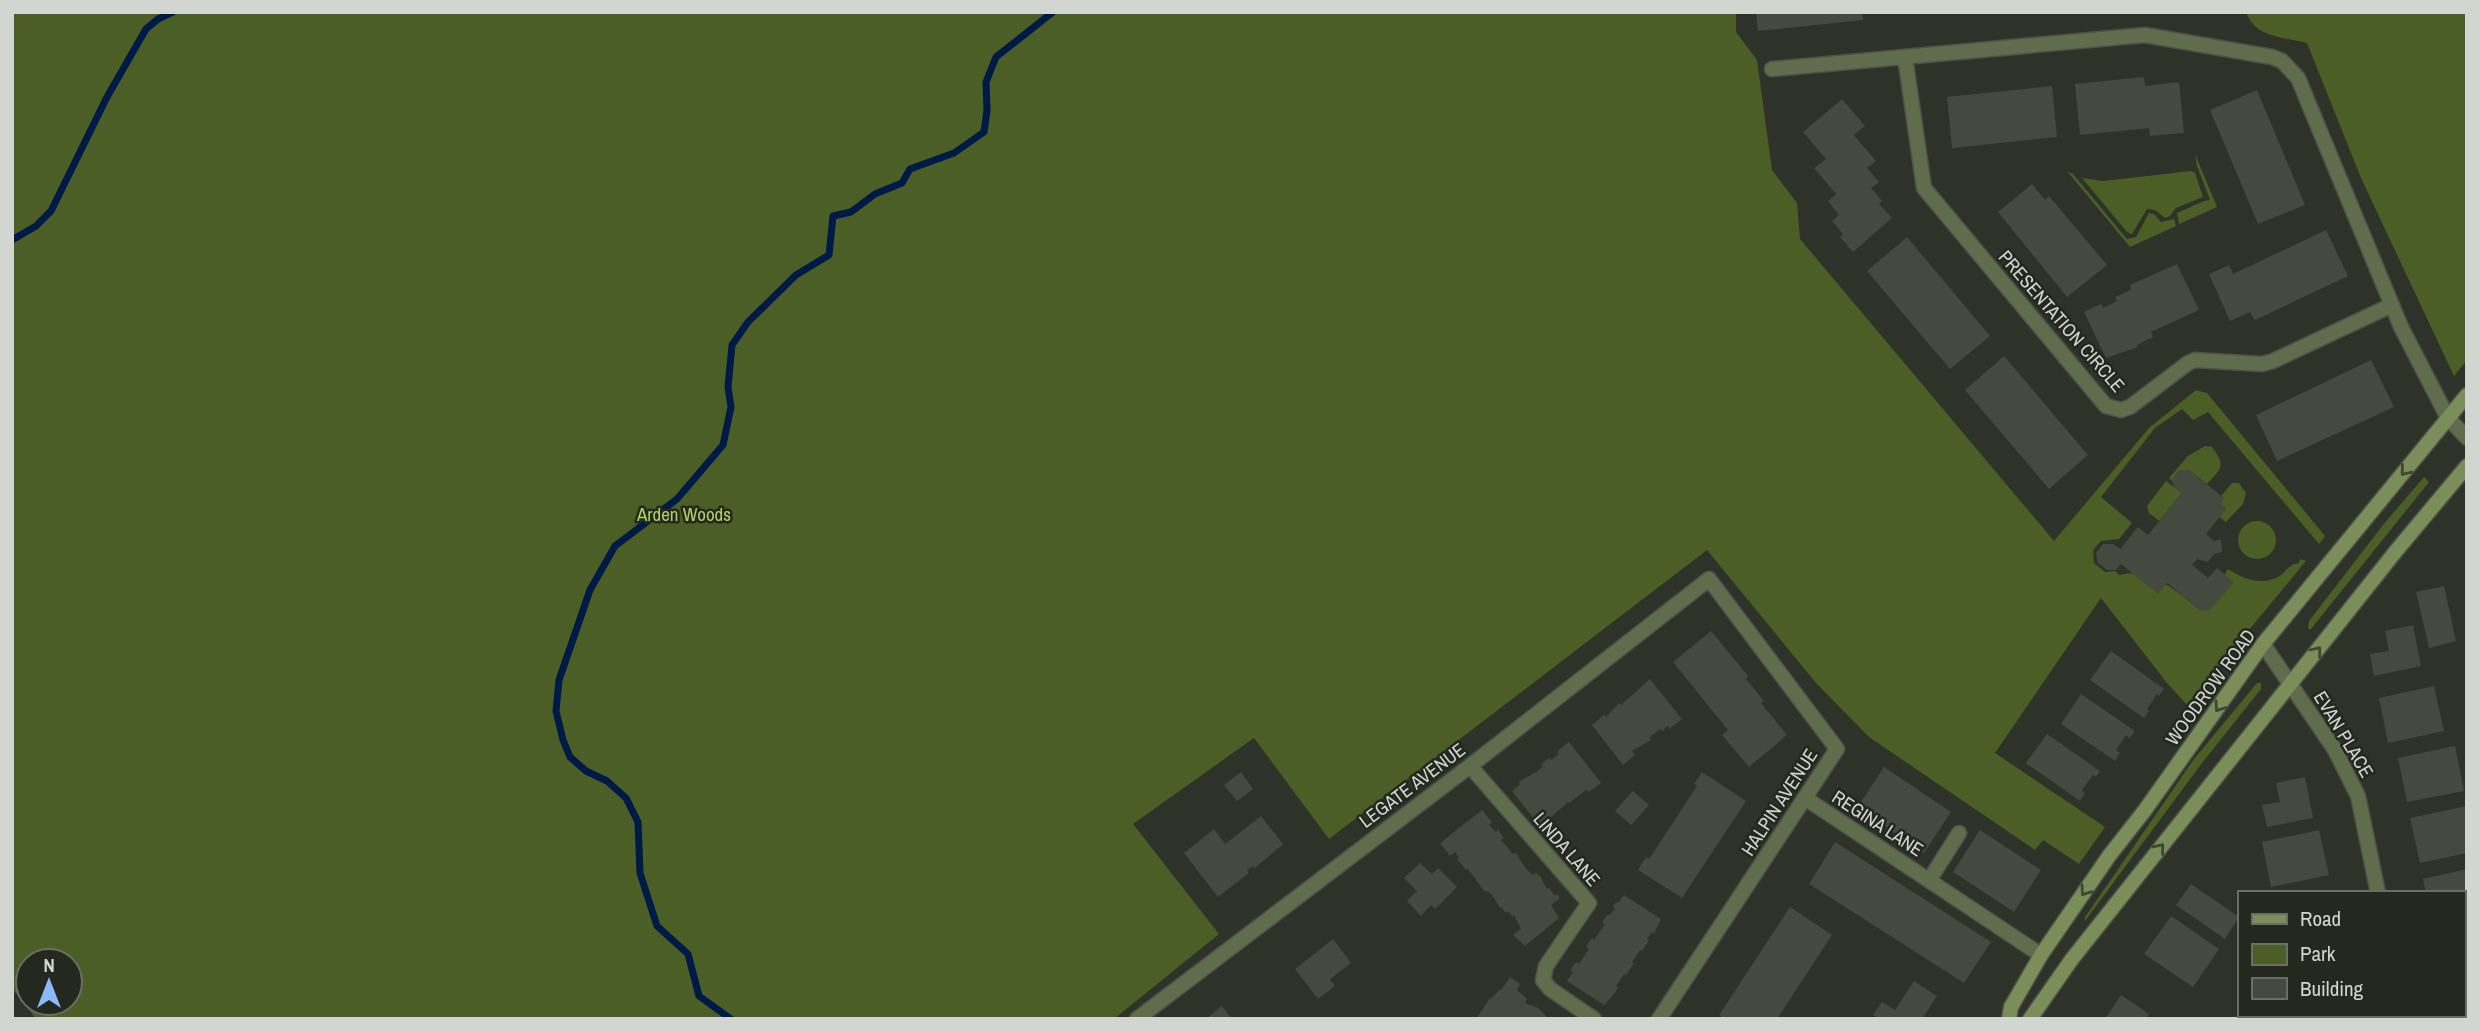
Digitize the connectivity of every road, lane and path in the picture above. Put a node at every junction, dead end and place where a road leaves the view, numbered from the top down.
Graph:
1 (1905, 57) junction
2 (1772, 69) dead end
3 (2392, 305) junction
4 (2467, 395) edge
5 (2448, 418) junction
6 (2467, 438) edge
7 (2467, 466) edge
8 (1709, 579) joint
9 (2263, 644) junction
10 (2292, 683) junction
11 (1470, 766) junction
12 (1805, 798) junction
13 (1959, 833) dead end
14 (1930, 879) junction
15 (2378, 891) edge
16 (2040, 955) junction
17 (1137, 1019) edge
18 (1594, 1019) edge
19 (1659, 1019) edge
20 (2009, 1019) edge
21 (2030, 1019) edge

1 - 2 street
1 - 3 street
1 - 3 street, PRESENTATION CIRCLE
3 - 5 street
4 - 5 street, WOODROW ROAD
5 - 6 street
5 -> 9 street, WOODROW ROAD
10 -> 7 street
8 - 11 street, LEGATE AVENUE
8 - 12 street, HALPIN AVENUE
9 - 10 street, EVAN PLACE
9 -> 16 street, WOODROW ROAD
10 - 15 street, EVAN PLACE
21 -> 10 street
11 - 17 street, LEGATE AVENUE
11 - 18 street, LINDA LANE
12 - 14 street, REGINA LANE
12 - 19 street, HALPIN AVENUE
13 - 14 street, REGINA LANE
14 - 16 street, REGINA LANE
16 - 20 street, WOODROW ROAD

